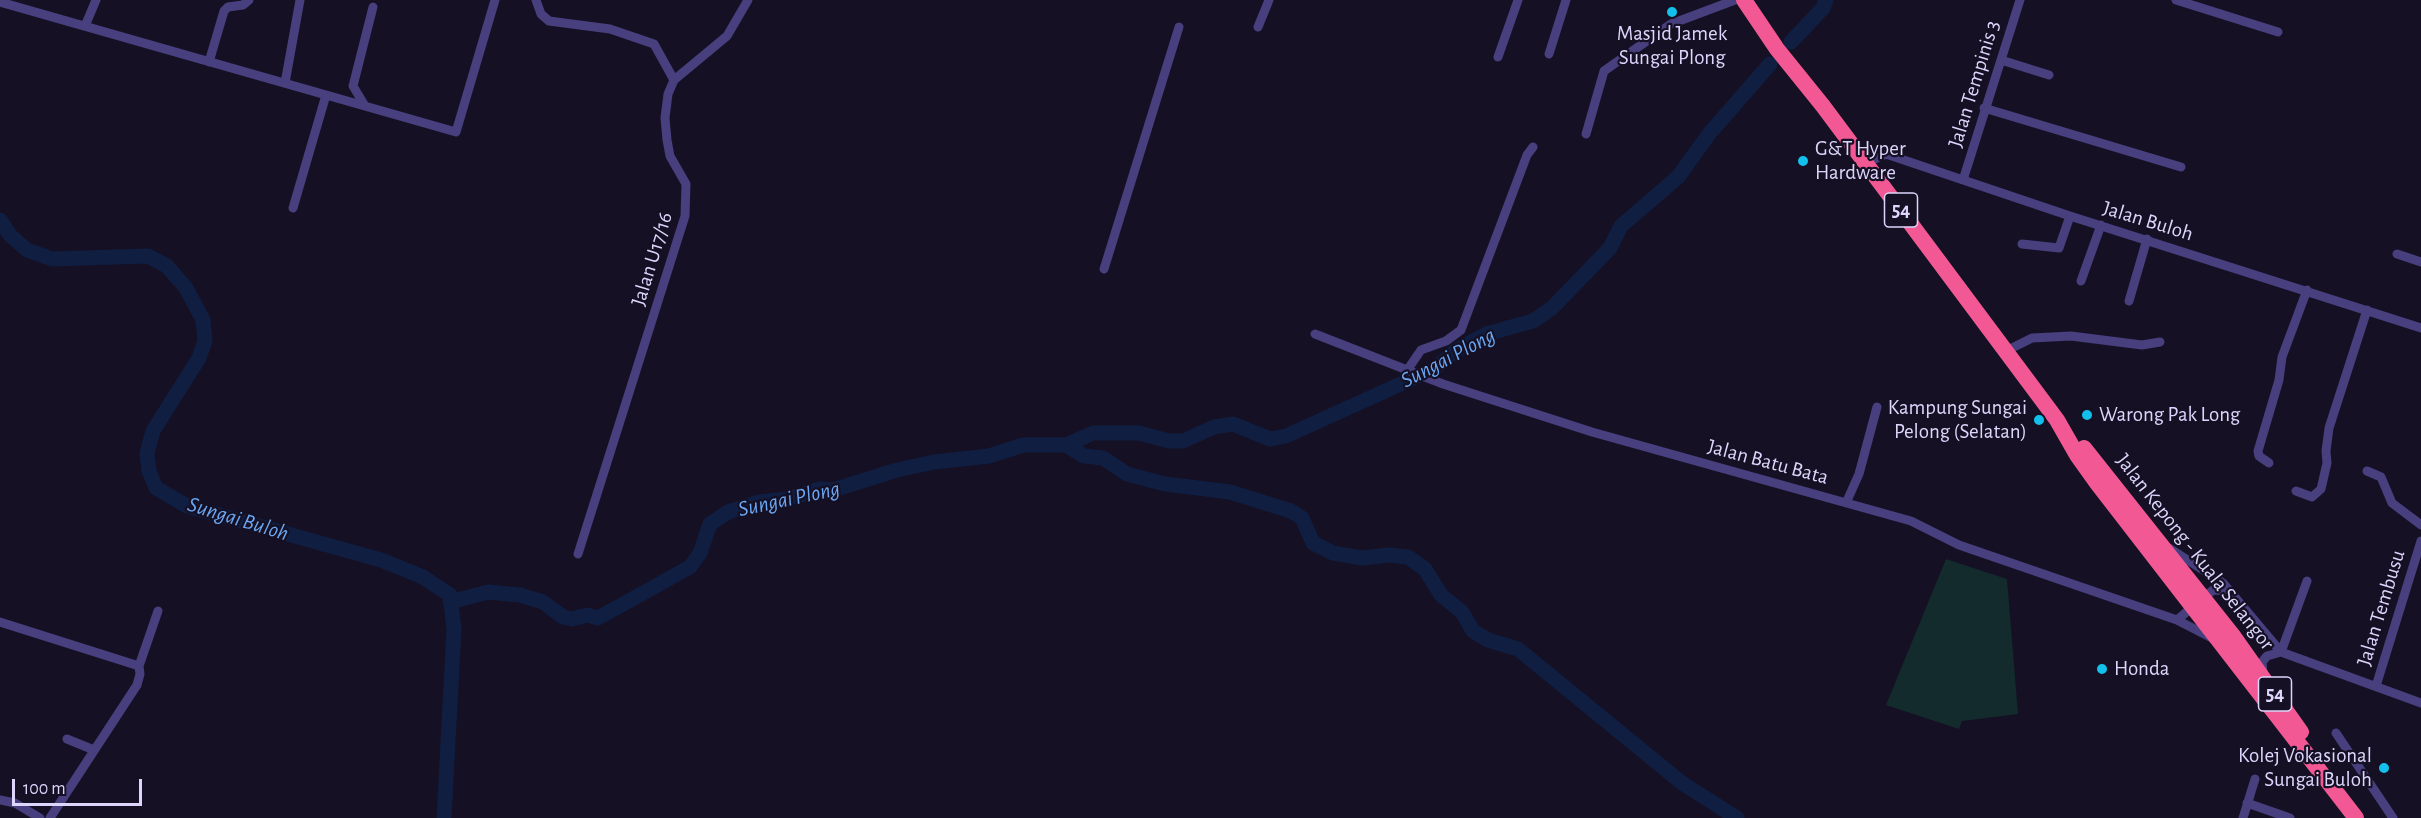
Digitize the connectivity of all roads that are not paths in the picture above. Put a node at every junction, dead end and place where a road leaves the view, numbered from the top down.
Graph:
1 (96, 0) edge
2 (249, 0) edge
3 (300, 0) edge
4 (495, 0) edge
5 (536, 0) edge
6 (748, 0) edge
7 (1269, 0) edge
8 (1518, 0) edge
9 (1566, 0) edge
10 (1735, 0) edge
11 (1744, 0) edge
12 (2020, 0) edge
13 (2176, 0) edge
14 (0, 2) edge
15 (373, 7) dead end
16 (85, 26) junction
17 (1179, 27) dead end
18 (1258, 27) dead end
19 (2278, 33) dead end
20 (1549, 54) dead end
21 (1498, 57) dead end
22 (2001, 60) junction
23 (209, 62) junction
24 (2049, 75) dead end
25 (674, 80) junction
26 (285, 83) junction
27 (326, 95) junction
28 (365, 106) junction
29 (1984, 108) junction
30 (1586, 134) dead end
31 (1533, 147) dead end
32 (1866, 163) junction
33 (2181, 167) dead end
34 (1963, 180) junction
35 (293, 208) dead end
36 (2070, 216) junction
37 (2101, 225) junction
38 (2147, 239) junction
39 (2022, 244) dead end
40 (2397, 254) dead end
41 (2421, 262) edge
42 (1104, 269) dead end
43 (2081, 281) dead end
44 (2307, 290) junction
45 (2130, 301) dead end
46 (2367, 310) junction
47 (2421, 328) edge
48 (1315, 334) dead end
49 (2160, 342) dead end
50 (2006, 351) junction
51 (1407, 369) junction
52 (1877, 407) dead end
53 (2067, 434) junction
54 (2270, 463) dead end
55 (2367, 471) dead end
56 (2296, 491) dead end
57 (1846, 503) junction
58 (2421, 525) edge
59 (2421, 541) edge
60 (2162, 543) junction
61 (578, 554) dead end
62 (2307, 581) dead end
63 (2228, 591) junction
64 (2199, 603) junction
65 (158, 611) dead end
66 (2176, 620) junction
67 (0, 622) edge
68 (2222, 644) junction
69 (2281, 652) junction
70 (139, 666) junction
71 (2263, 676) junction
72 (2376, 686) junction
73 (2421, 703) edge
74 (2336, 733) dead end
75 (67, 739) dead end
76 (94, 750) junction
77 (2255, 779) dead end
78 (2339, 795) junction
79 (0, 800) edge
80 (2247, 803) junction
81 (40, 818) edge
82 (50, 818) edge
83 (2242, 818) edge
84 (2290, 818) edge
85 (2356, 818) edge
86 (2393, 818) edge

1 - 16 street
2 - 23 street
3 - 26 street
4 - 28 street
5 - 25 street
6 - 25 street
7 - 18 street
8 - 21 street
9 - 20 street
10 - 30 street
11 - 32 highway, Jalan Kepong - Kuala Selangor / 54
12 - 22 street, Jalan Tempinis 3
13 - 19 street
14 - 16 street
15 - 28 street
16 - 23 street
17 - 42 street
22 - 24 street
22 - 29 street, Jalan Tempinis 3
23 - 26 street
25 - 61 street, Jalan U17/16
26 - 27 street
27 - 28 street
27 - 35 street
29 - 33 street
29 - 34 street, Jalan Tempinis 3
31 - 51 street
32 - 34 street, Jalan Buloh
32 - 50 highway, Jalan Kepong - Kuala Selangor / 54
34 - 36 street, Jalan Buloh
36 - 37 street, Jalan Buloh
36 - 39 street
37 - 38 street, Jalan Buloh
37 - 43 street
38 - 44 street, Jalan Buloh
38 - 45 street
40 - 41 street
44 - 46 street, Jalan Buloh
44 - 54 street
46 - 47 street, Jalan Buloh
46 - 56 street
48 - 51 street, Jalan Batu Bata
49 - 50 street
50 - 53 highway, Jalan Kepong - Kuala Selangor / 54
51 - 57 street, Jalan Batu Bata
52 - 57 street
53 - 60 highway, Jalan Kepong - Kuala Selangor / 54
53 - 64 highway, Jalan Kepong - Kuala Selangor / 54
55 - 58 street
57 - 66 street, Jalan Batu Bata
59 - 72 street, Jalan Tembusu
60 - 63 street
60 - 64 highway, Jalan Kepong - Kuala Selangor / 54
62 - 69 street
63 - 64 street
63 - 69 street
64 - 66 street
64 - 68 highway, Jalan Kepong - Kuala Selangor / 54
64 - 71 highway, Jalan Kepong - Kuala Selangor / 54
65 - 70 street
66 - 68 street, Jalan Batu Bata
67 - 70 street
68 - 78 highway, Jalan Kepong - Kuala Selangor / 54
69 - 71 street
69 - 72 street
70 - 76 street
71 - 78 highway, Jalan Kepong - Kuala Selangor / 54
72 - 73 street
74 - 86 street
75 - 76 street
76 - 82 street
77 - 80 street
78 - 85 highway, Jalan Kepong - Kuala Selangor / 54
79 - 81 street
80 - 83 street
80 - 84 street

